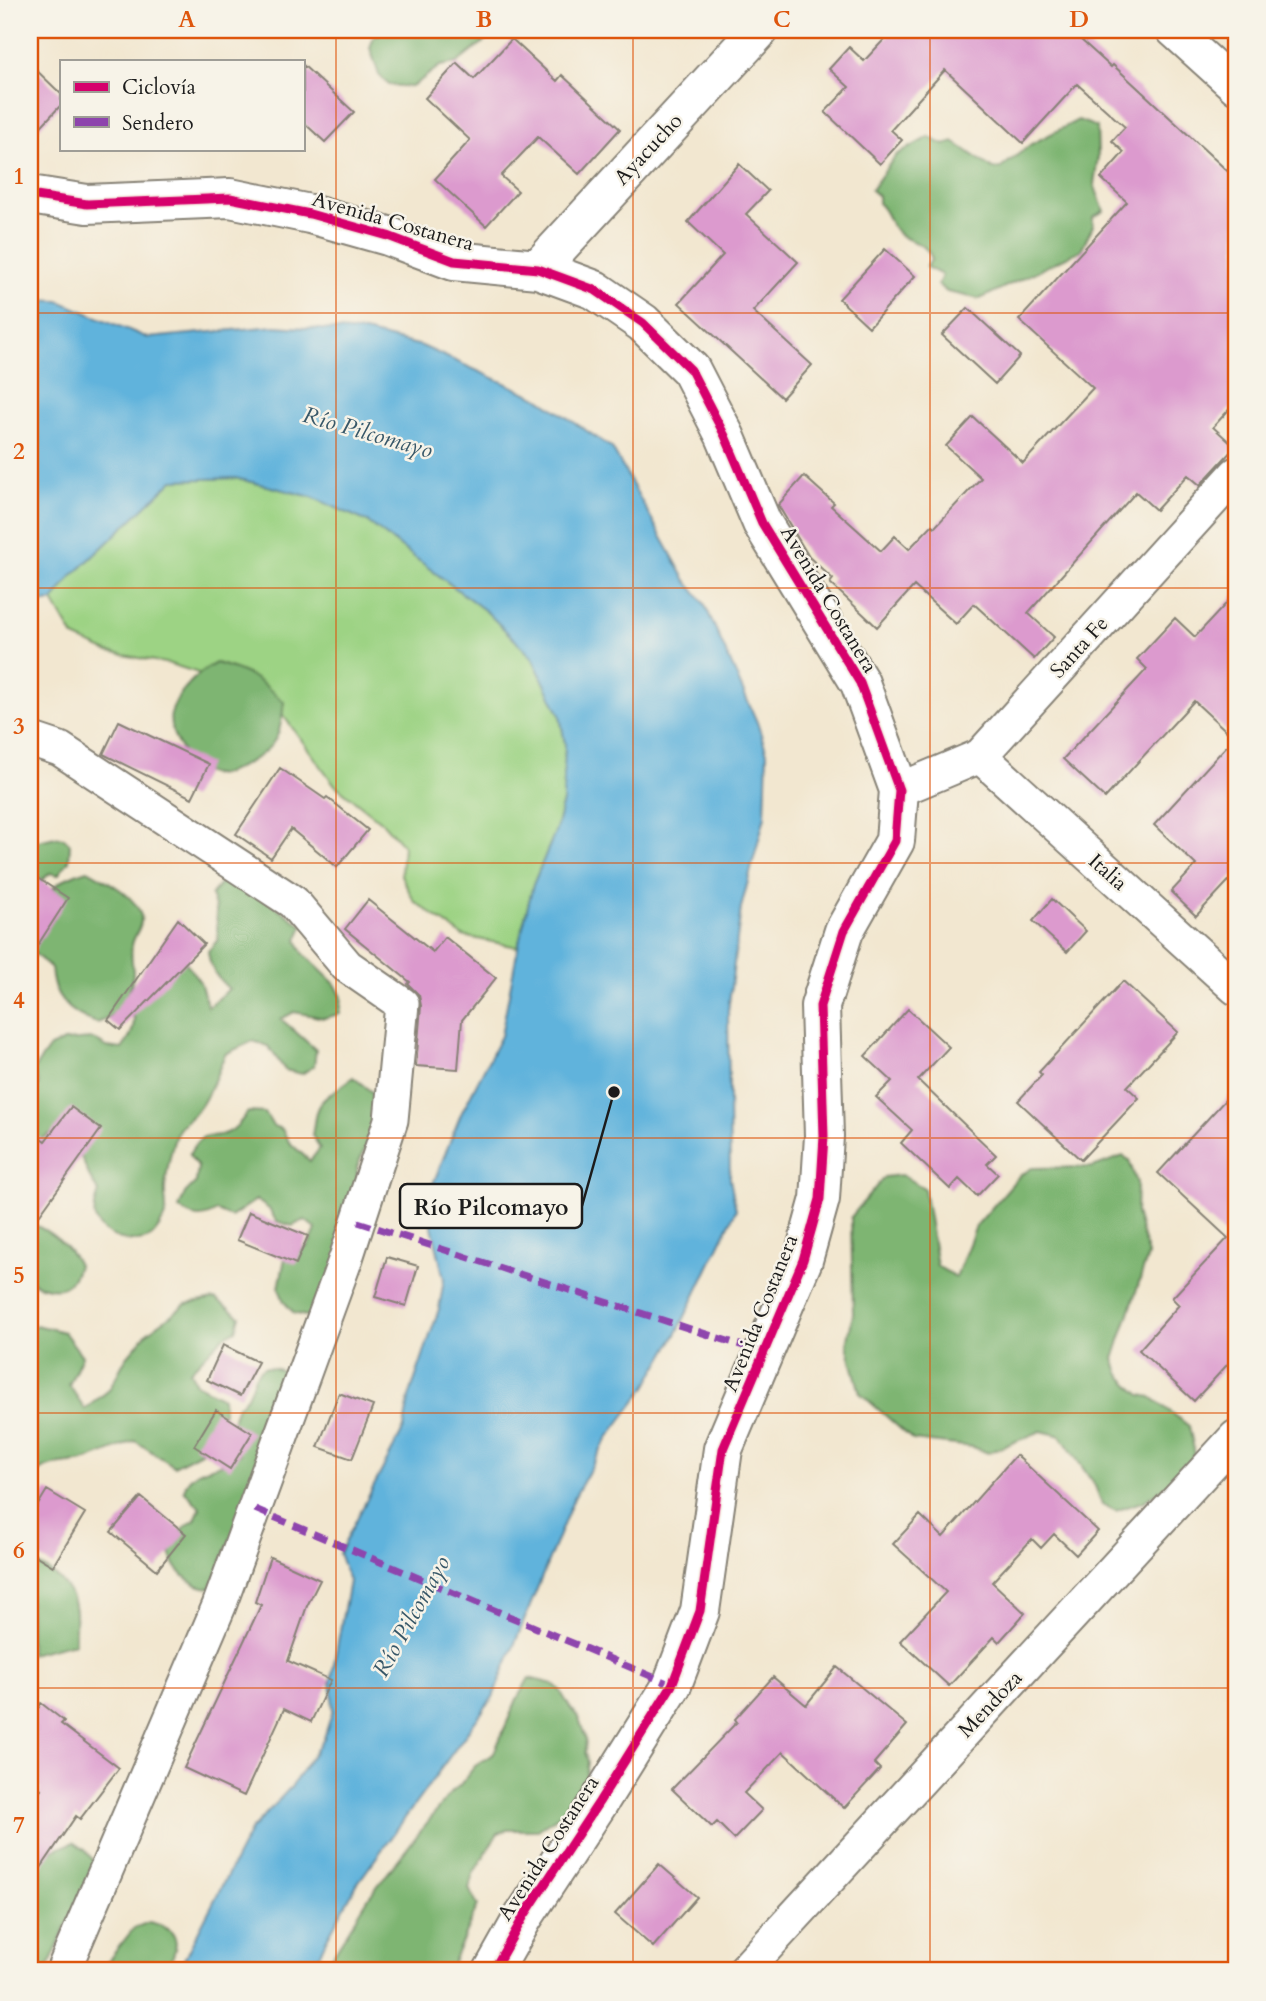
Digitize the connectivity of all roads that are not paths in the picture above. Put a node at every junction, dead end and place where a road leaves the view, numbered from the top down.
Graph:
1 (759, 30) edge
2 (1173, 30) edge
3 (1236, 87) edge
4 (30, 195) edge
5 (538, 269) junction
6 (1236, 474) edge
7 (30, 739) edge
8 (980, 756) junction
9 (899, 790) junction
10 (1236, 988) edge
11 (1236, 1437) edge
12 (64, 1971) edge
13 (493, 1971) edge
14 (744, 1971) edge

1 - 5 street, Ayacucho
2 - 3 street
4 - 5 street, Avenida Costanera
5 - 9 street, Avenida Costanera
6 - 8 street, Santa Fe
7 - 12 street
8 - 9 street, Santa Fe
8 - 10 street, Italia
9 - 13 street, Avenida Costanera
11 - 14 street, Mendoza

